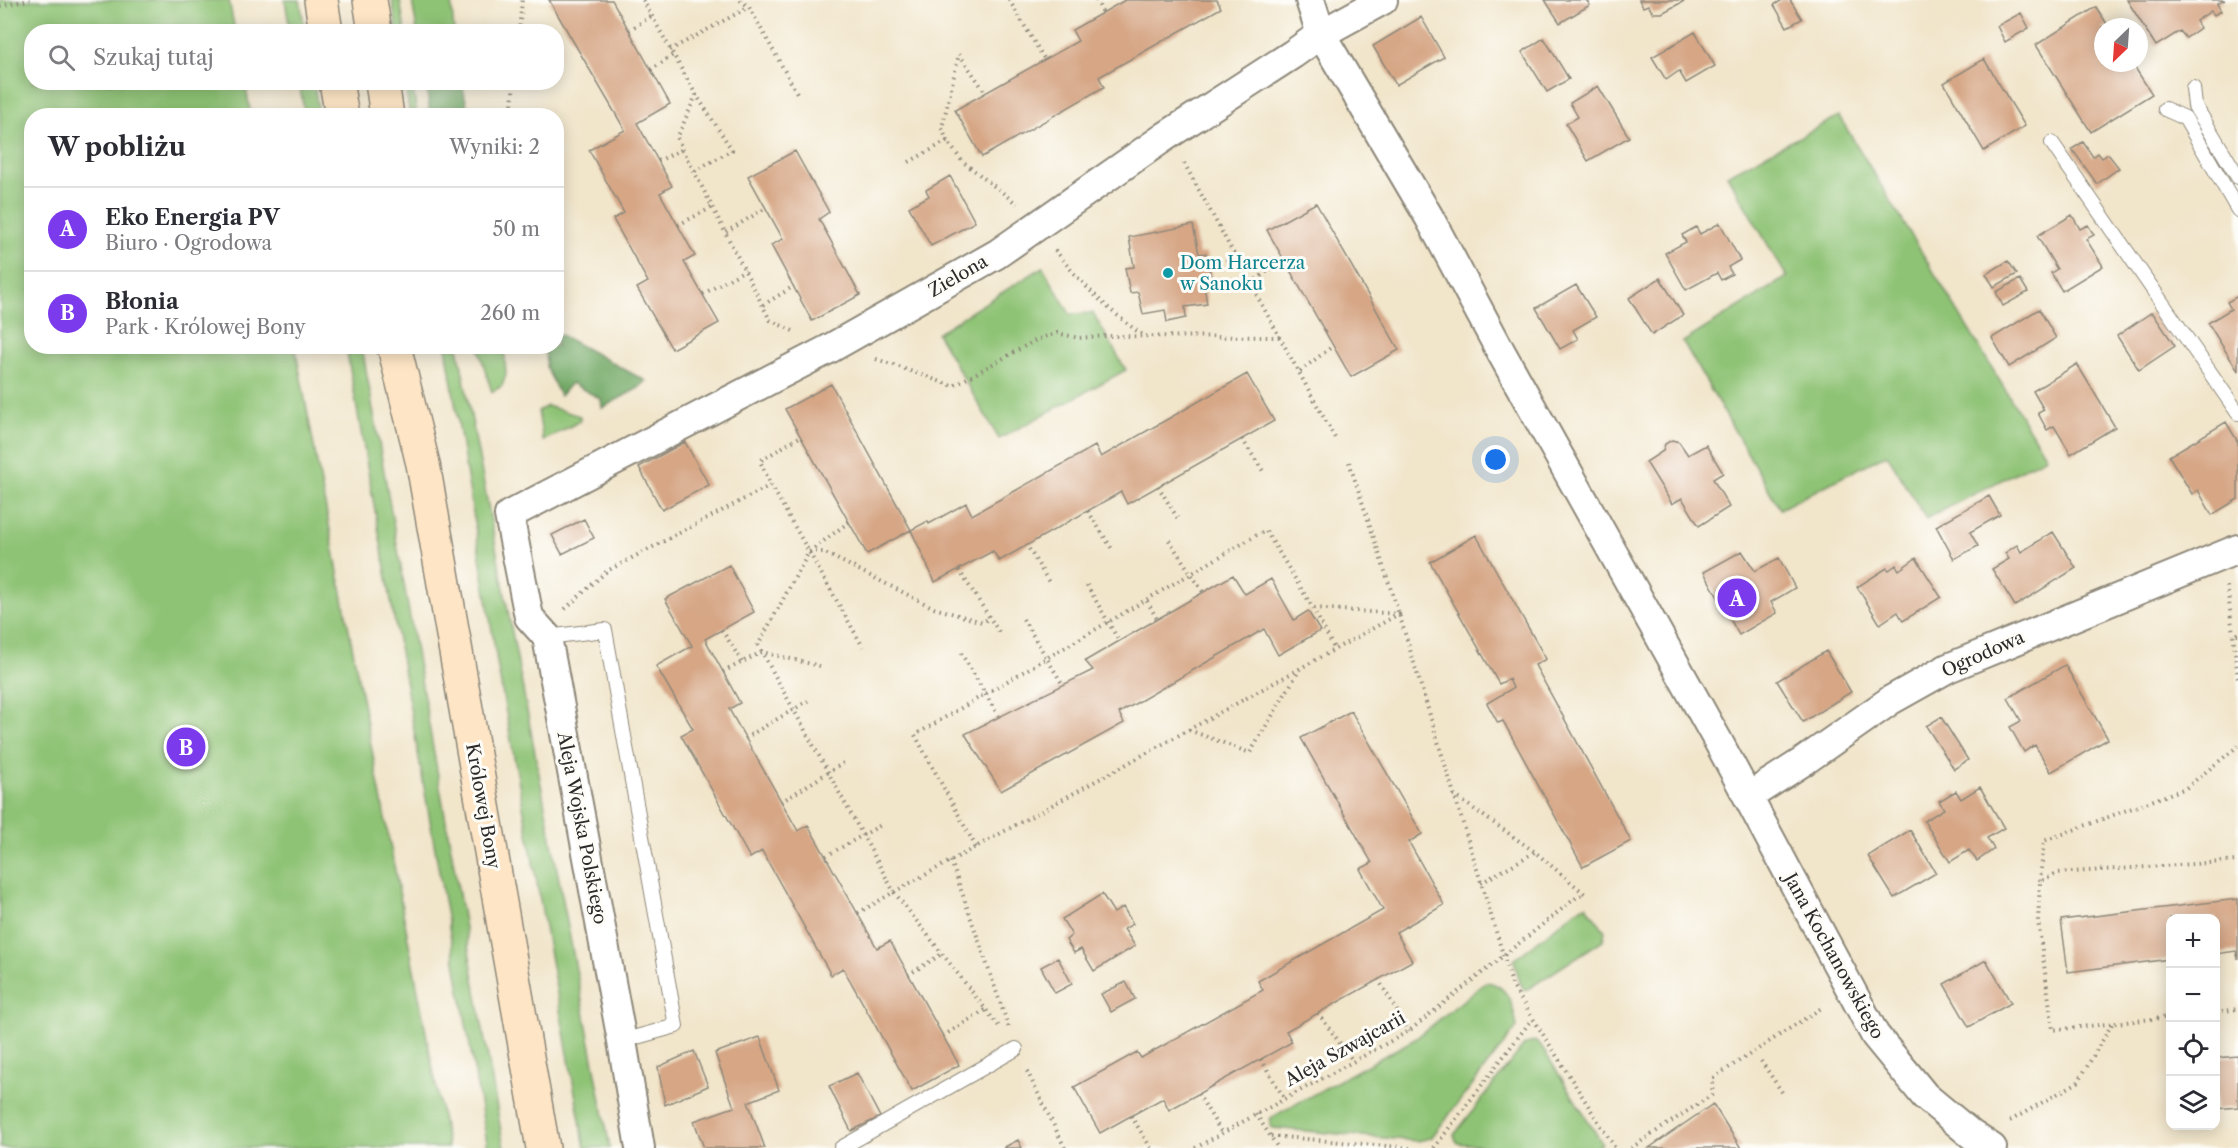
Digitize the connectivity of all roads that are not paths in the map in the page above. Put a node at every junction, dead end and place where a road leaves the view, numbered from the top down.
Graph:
1 (321, 0) edge
2 (370, 0) edge
3 (1310, 0) edge
4 (1383, 0) edge
5 (325, 24) edge
6 (374, 24) edge
7 (1332, 28) junction
8 (2193, 88) dead end
9 (337, 90) edge
10 (383, 90) edge
11 (341, 108) edge
12 (386, 108) edge
13 (2165, 110) dead end
14 (2052, 143) dead end
15 (2238, 177) edge
16 (2238, 210) edge
17 (396, 354) edge
18 (416, 354) edge
19 (2238, 414) edge
20 (423, 464) junction
21 (509, 515) joint
22 (2238, 549) edge
23 (547, 637) junction
24 (1748, 797) junction
25 (622, 1041) junction
26 (1016, 1049) road end
27 (1998, 1136) edge
28 (543, 1148) edge
29 (640, 1148) edge
30 (841, 1148) edge

1 - 5 main road
2 - 6 main road
3 - 7 street, Jana Kochanowskiego
4 - 7 street, Zielona
7 - 21 street, Zielona
7 - 24 street, Jana Kochanowskiego
8 - 15 lane
9 - 11 main road
10 - 12 main road
13 - 16 lane
14 - 19 lane
17 - 20 main road, Królowej Bony
18 - 20 main road, Królowej Bony
20 - 28 main road, Królowej Bony
21 - 23 street, Aleja Wojska Polskiego
22 - 24 street, Ogrodowa
23 - 25 street, Aleja Wojska Polskiego
23 - 25 lane
24 - 27 street, Jana Kochanowskiego
25 - 29 street, Aleja Wojska Polskiego
26 - 30 lane

